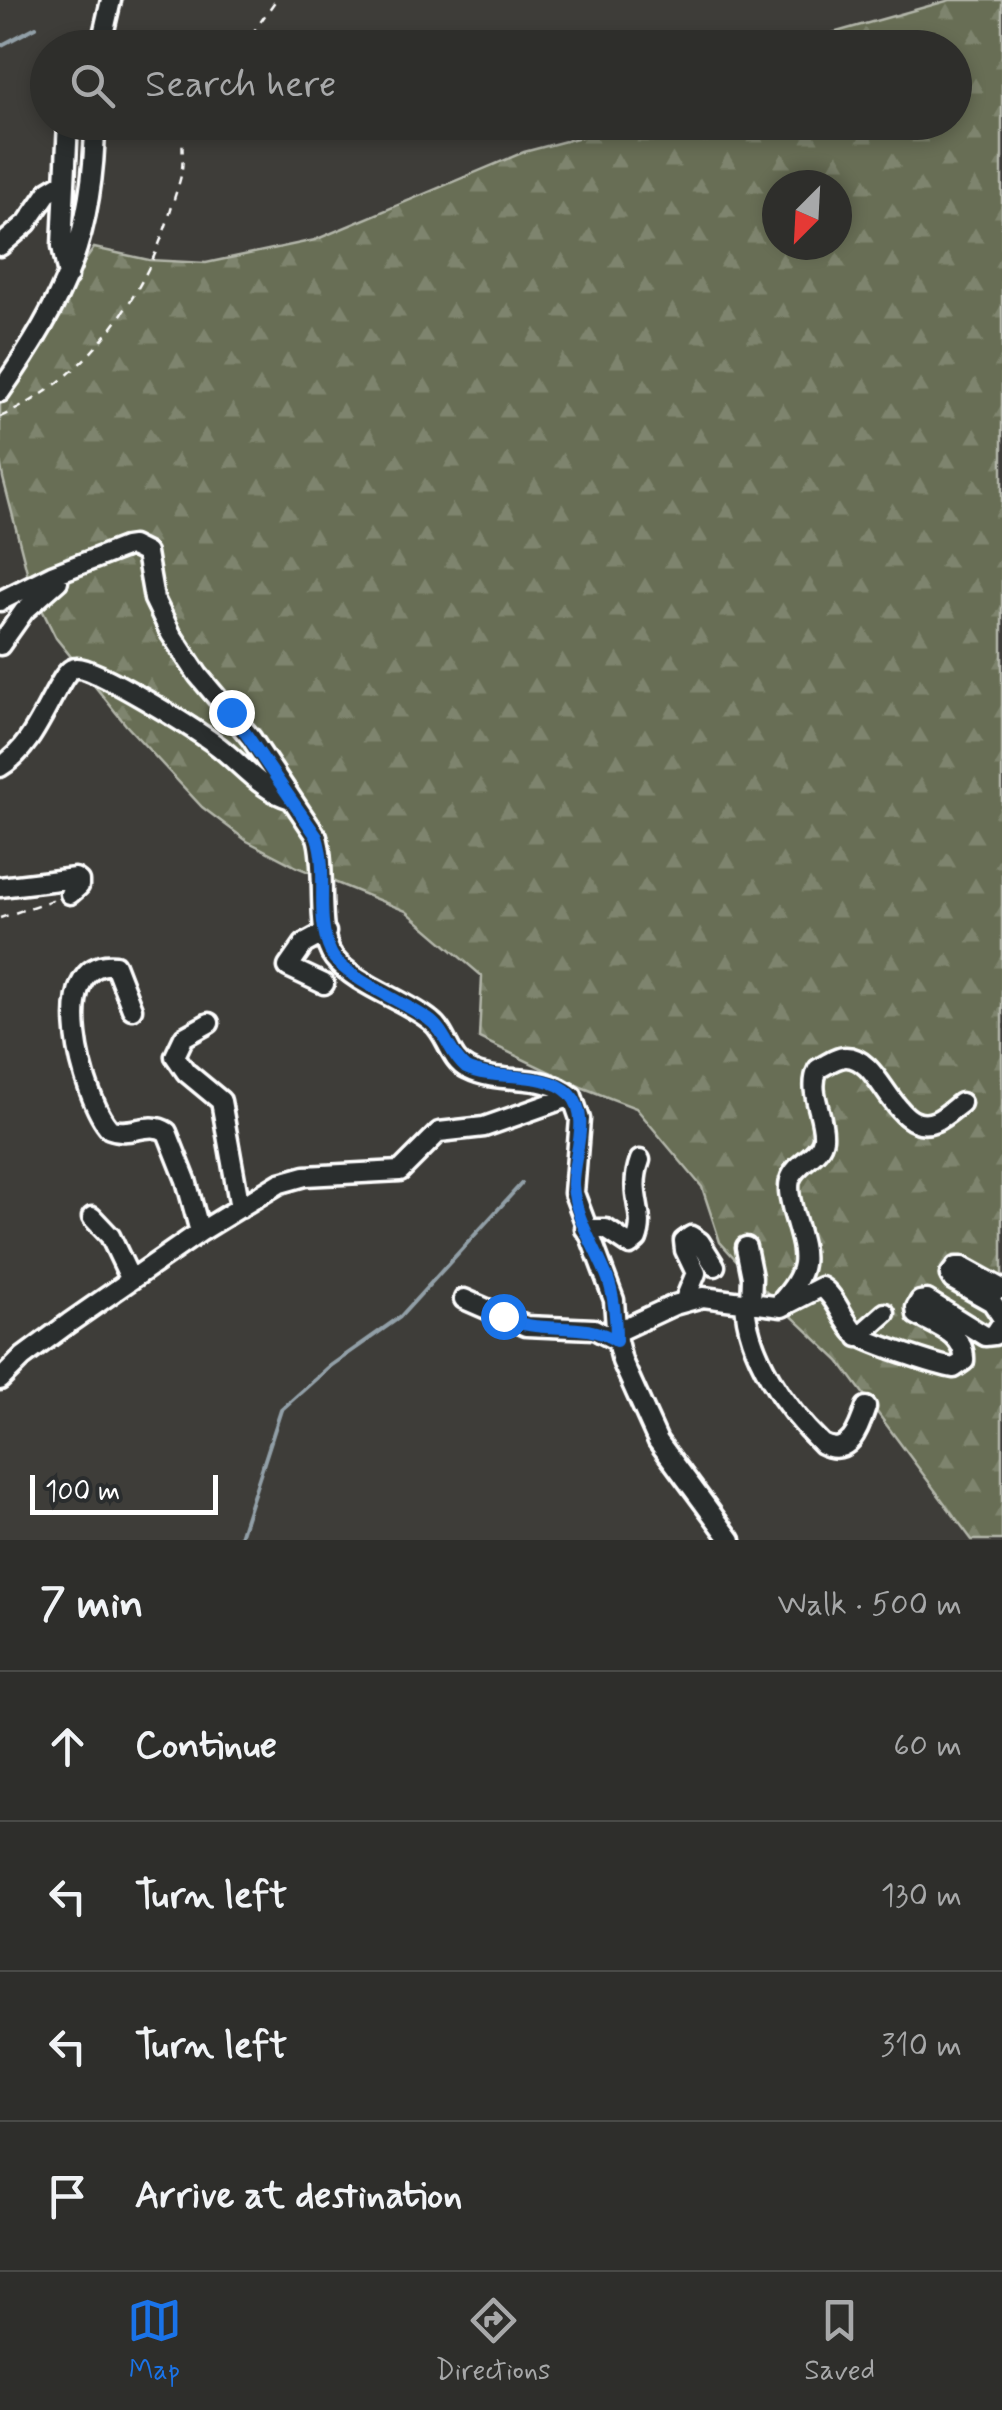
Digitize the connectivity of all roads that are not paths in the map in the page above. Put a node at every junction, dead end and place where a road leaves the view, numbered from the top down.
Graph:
1 (111, 0) edge
2 (104, 30) edge
3 (67, 140) edge
4 (94, 140) edge
5 (64, 182) junction
6 (0, 246) edge
7 (68, 276) junction
8 (0, 392) edge
9 (74, 568) junction
10 (0, 601) edge
11 (0, 644) edge
12 (0, 766) edge
13 (292, 799) junction
14 (0, 887) edge
15 (70, 894) road end
16 (326, 932) junction
17 (324, 984) dead end
18 (132, 1009) dead end
19 (209, 1023) dead end
20 (572, 1096) junction
21 (961, 1103) dead end
22 (640, 1160) dead end
23 (240, 1208) junction
24 (92, 1216) dead end
25 (585, 1229) junction
26 (200, 1232) junction
27 (746, 1247) dead end
28 (715, 1266) dead end
29 (131, 1280) junction
30 (1002, 1289) edge
31 (464, 1299) dead end
32 (684, 1302) junction
33 (748, 1302) junction
34 (776, 1307) junction
35 (885, 1313) dead end
36 (1002, 1320) edge
37 (616, 1336) junction
38 (858, 1336) junction
39 (0, 1380) edge
40 (866, 1407) dead end
41 (731, 1540) edge

1 - 2 street
3 - 5 street
4 - 7 street
5 - 6 street
5 - 7 street
7 - 8 street
9 - 10 street
9 - 11 street
9 - 13 street
12 - 13 street
13 - 16 street
14 - 15 street
16 - 17 street
16 - 20 street
18 - 26 street
19 - 23 street
20 - 23 street
20 - 25 street
21 - 34 street
22 - 25 street
23 - 26 street
24 - 29 street
25 - 37 street
26 - 29 street
27 - 33 street
28 - 32 street
29 - 39 street
30 - 36 street
31 - 37 street
32 - 33 street
32 - 37 street
33 - 34 street
33 - 40 street
34 - 38 street
35 - 38 street
36 - 38 street
37 - 41 street

